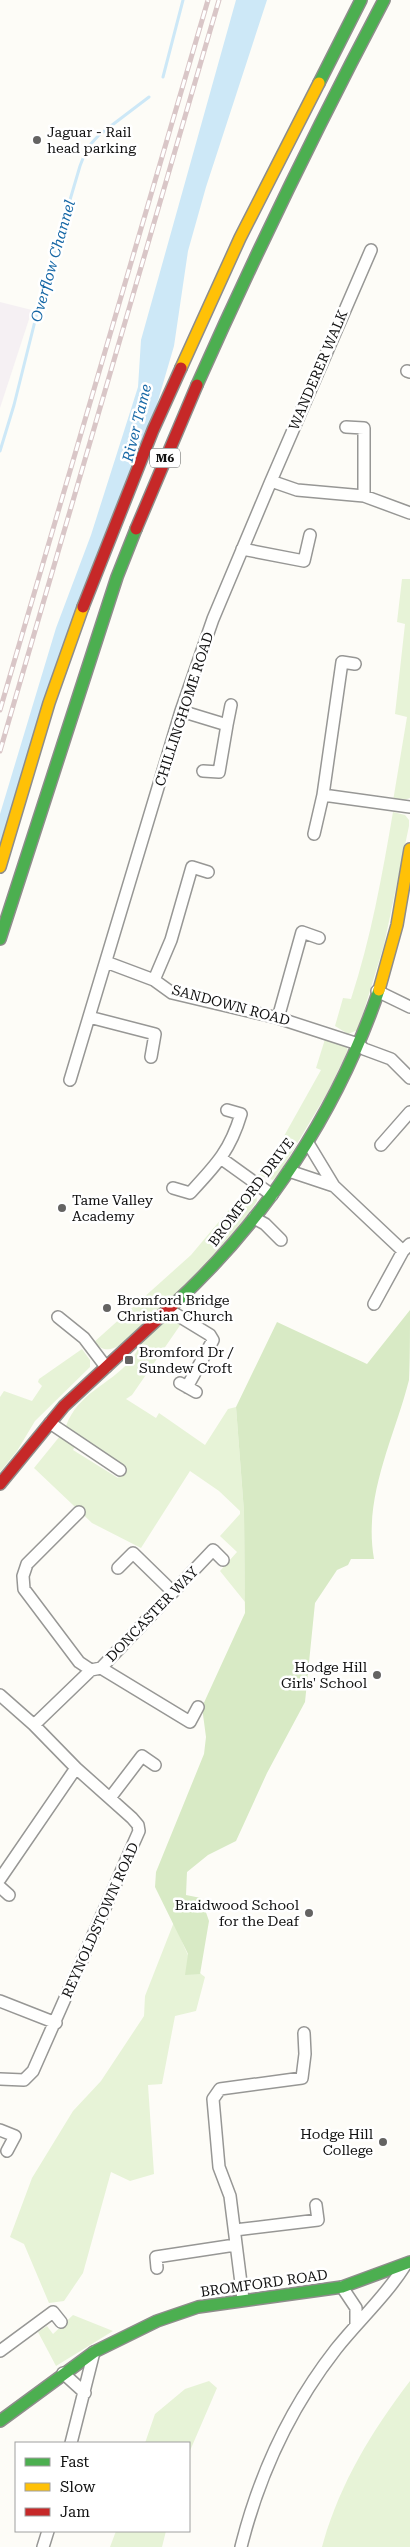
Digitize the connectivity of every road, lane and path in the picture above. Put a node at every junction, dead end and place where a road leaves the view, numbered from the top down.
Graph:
1 (361, 0) edge
2 (384, 0) edge
3 (364, 254) dead end
4 (346, 427) dead end
5 (271, 481) junction
6 (364, 496) junction
7 (410, 513) edge
8 (310, 535) dead end
9 (242, 549) junction
10 (355, 664) dead end
11 (231, 705) dead end
12 (181, 711) junction
13 (226, 725) junction
14 (203, 771) dead end
15 (323, 795) junction
16 (410, 807) edge
17 (314, 834) dead end
18 (410, 849) edge
19 (0, 867) edge
20 (208, 872) dead end
21 (408, 873) edge
22 (319, 938) dead end
23 (0, 939) edge
24 (106, 962) junction
25 (154, 980) junction
26 (377, 992) junction
27 (410, 1007) edge
28 (89, 1017) junction
29 (278, 1018) junction
30 (358, 1044) junction
31 (150, 1057) dead end
32 (410, 1078) edge
33 (70, 1080) dead end
34 (227, 1110) dead end
35 (410, 1112) edge
36 (308, 1143) junction
37 (381, 1145) dead end
38 (222, 1159) junction
39 (289, 1171) junction
40 (334, 1186) junction
41 (173, 1188) dead end
42 (272, 1195) junction
43 (254, 1218) junction
44 (281, 1240) dead end
45 (407, 1247) edge
46 (374, 1304) dead end
47 (169, 1310) junction
48 (58, 1317) dead end
49 (106, 1366) junction
50 (188, 1387) dead end
51 (50, 1423) junction
52 (120, 1470) dead end
53 (0, 1484) edge
54 (79, 1512) dead end
55 (223, 1560) dead end
56 (118, 1568) dead end
57 (173, 1592) junction
58 (96, 1668) junction
59 (0, 1695) edge
60 (198, 1708) dead end
61 (34, 1725) junction
62 (155, 1765) dead end
63 (76, 1768) junction
64 (110, 1798) junction
65 (0, 1879) edge
66 (0, 2001) edge
67 (56, 2022) junction
68 (304, 2033) dead end
69 (0, 2079) edge
70 (0, 2130) edge
71 (8, 2150) dead end
72 (316, 2205) dead end
73 (235, 2230) junction
74 (235, 2245) junction
75 (408, 2263) edge
76 (157, 2268) dead end
77 (342, 2287) junction
78 (243, 2299) junction
79 (61, 2322) dead end
80 (356, 2325) junction
81 (0, 2351) edge
82 (94, 2352) junction
83 (63, 2373) junction
84 (85, 2393) junction
85 (0, 2421) edge
86 (71, 2442) edge
87 (48, 2532) edge
88 (43, 2547) edge
89 (241, 2547) edge

1 - 19 main road, M6
2 - 23 main road, M6
3 - 5 street, WANDERER WALK
4 - 6 street
5 - 6 street
5 - 9 street, CHILLINGHOME ROAD
6 - 7 street
8 - 9 street
9 - 12 street, CHILLINGHOME ROAD
10 - 15 street
11 - 13 street
12 - 13 street
12 - 24 street, CHILLINGHOME ROAD
13 - 14 street
15 - 16 street
15 - 17 street
18 - 21 main road, BROMFORD DRIVE
20 - 25 street
21 - 26 main road, BROMFORD DRIVE
22 - 29 street
24 - 25 street, SANDOWN ROAD
24 - 28 street, CHILLINGHOME ROAD
25 - 29 street, SANDOWN ROAD
26 - 27 street
26 - 30 main road, BROMFORD DRIVE
28 - 31 street
28 - 33 street, CHILLINGHOME ROAD
29 - 30 street, SANDOWN ROAD
30 - 32 street, SANDOWN ROAD
30 - 36 main road, BROMFORD DRIVE
34 - 38 street
35 - 37 street
36 - 39 main road, BROMFORD DRIVE
36 - 40 street
38 - 41 street
38 - 42 street
39 - 40 street
39 - 42 main road, BROMFORD DRIVE
40 - 45 street
42 - 43 main road, BROMFORD DRIVE
43 - 44 street
43 - 47 main road, BROMFORD DRIVE
45 - 46 street
47 - 49 main road, BROMFORD DRIVE
47 - 50 street
48 - 49 street
49 - 51 main road, BROMFORD DRIVE
51 - 52 street
51 - 53 main road, BROMFORD DRIVE
54 - 58 street
55 - 57 street, DONCASTER WAY
56 - 57 street
57 - 58 street, DONCASTER WAY
58 - 60 street
58 - 61 street, DONCASTER WAY
59 - 61 street, REYNOLDSTOWN ROAD
61 - 63 street, REYNOLDSTOWN ROAD
62 - 64 street
63 - 64 street, REYNOLDSTOWN ROAD
63 - 65 street
64 - 67 street, REYNOLDSTOWN ROAD
66 - 67 street
67 - 69 street, REYNOLDSTOWN ROAD
68 - 73 street
70 - 71 street
72 - 73 street
73 - 74 street
74 - 76 street
74 - 78 street
75 - 77 main road, BROMFORD ROAD
75 - 80 street
77 - 78 main road, BROMFORD ROAD
77 - 80 street
78 - 82 main road, BROMFORD ROAD
79 - 81 street
80 - 89 street
82 - 83 main road, BROMFORD ROAD
82 - 84 street
83 - 84 street
83 - 85 main road, BROMFORD ROAD
84 - 86 street
87 - 88 street

